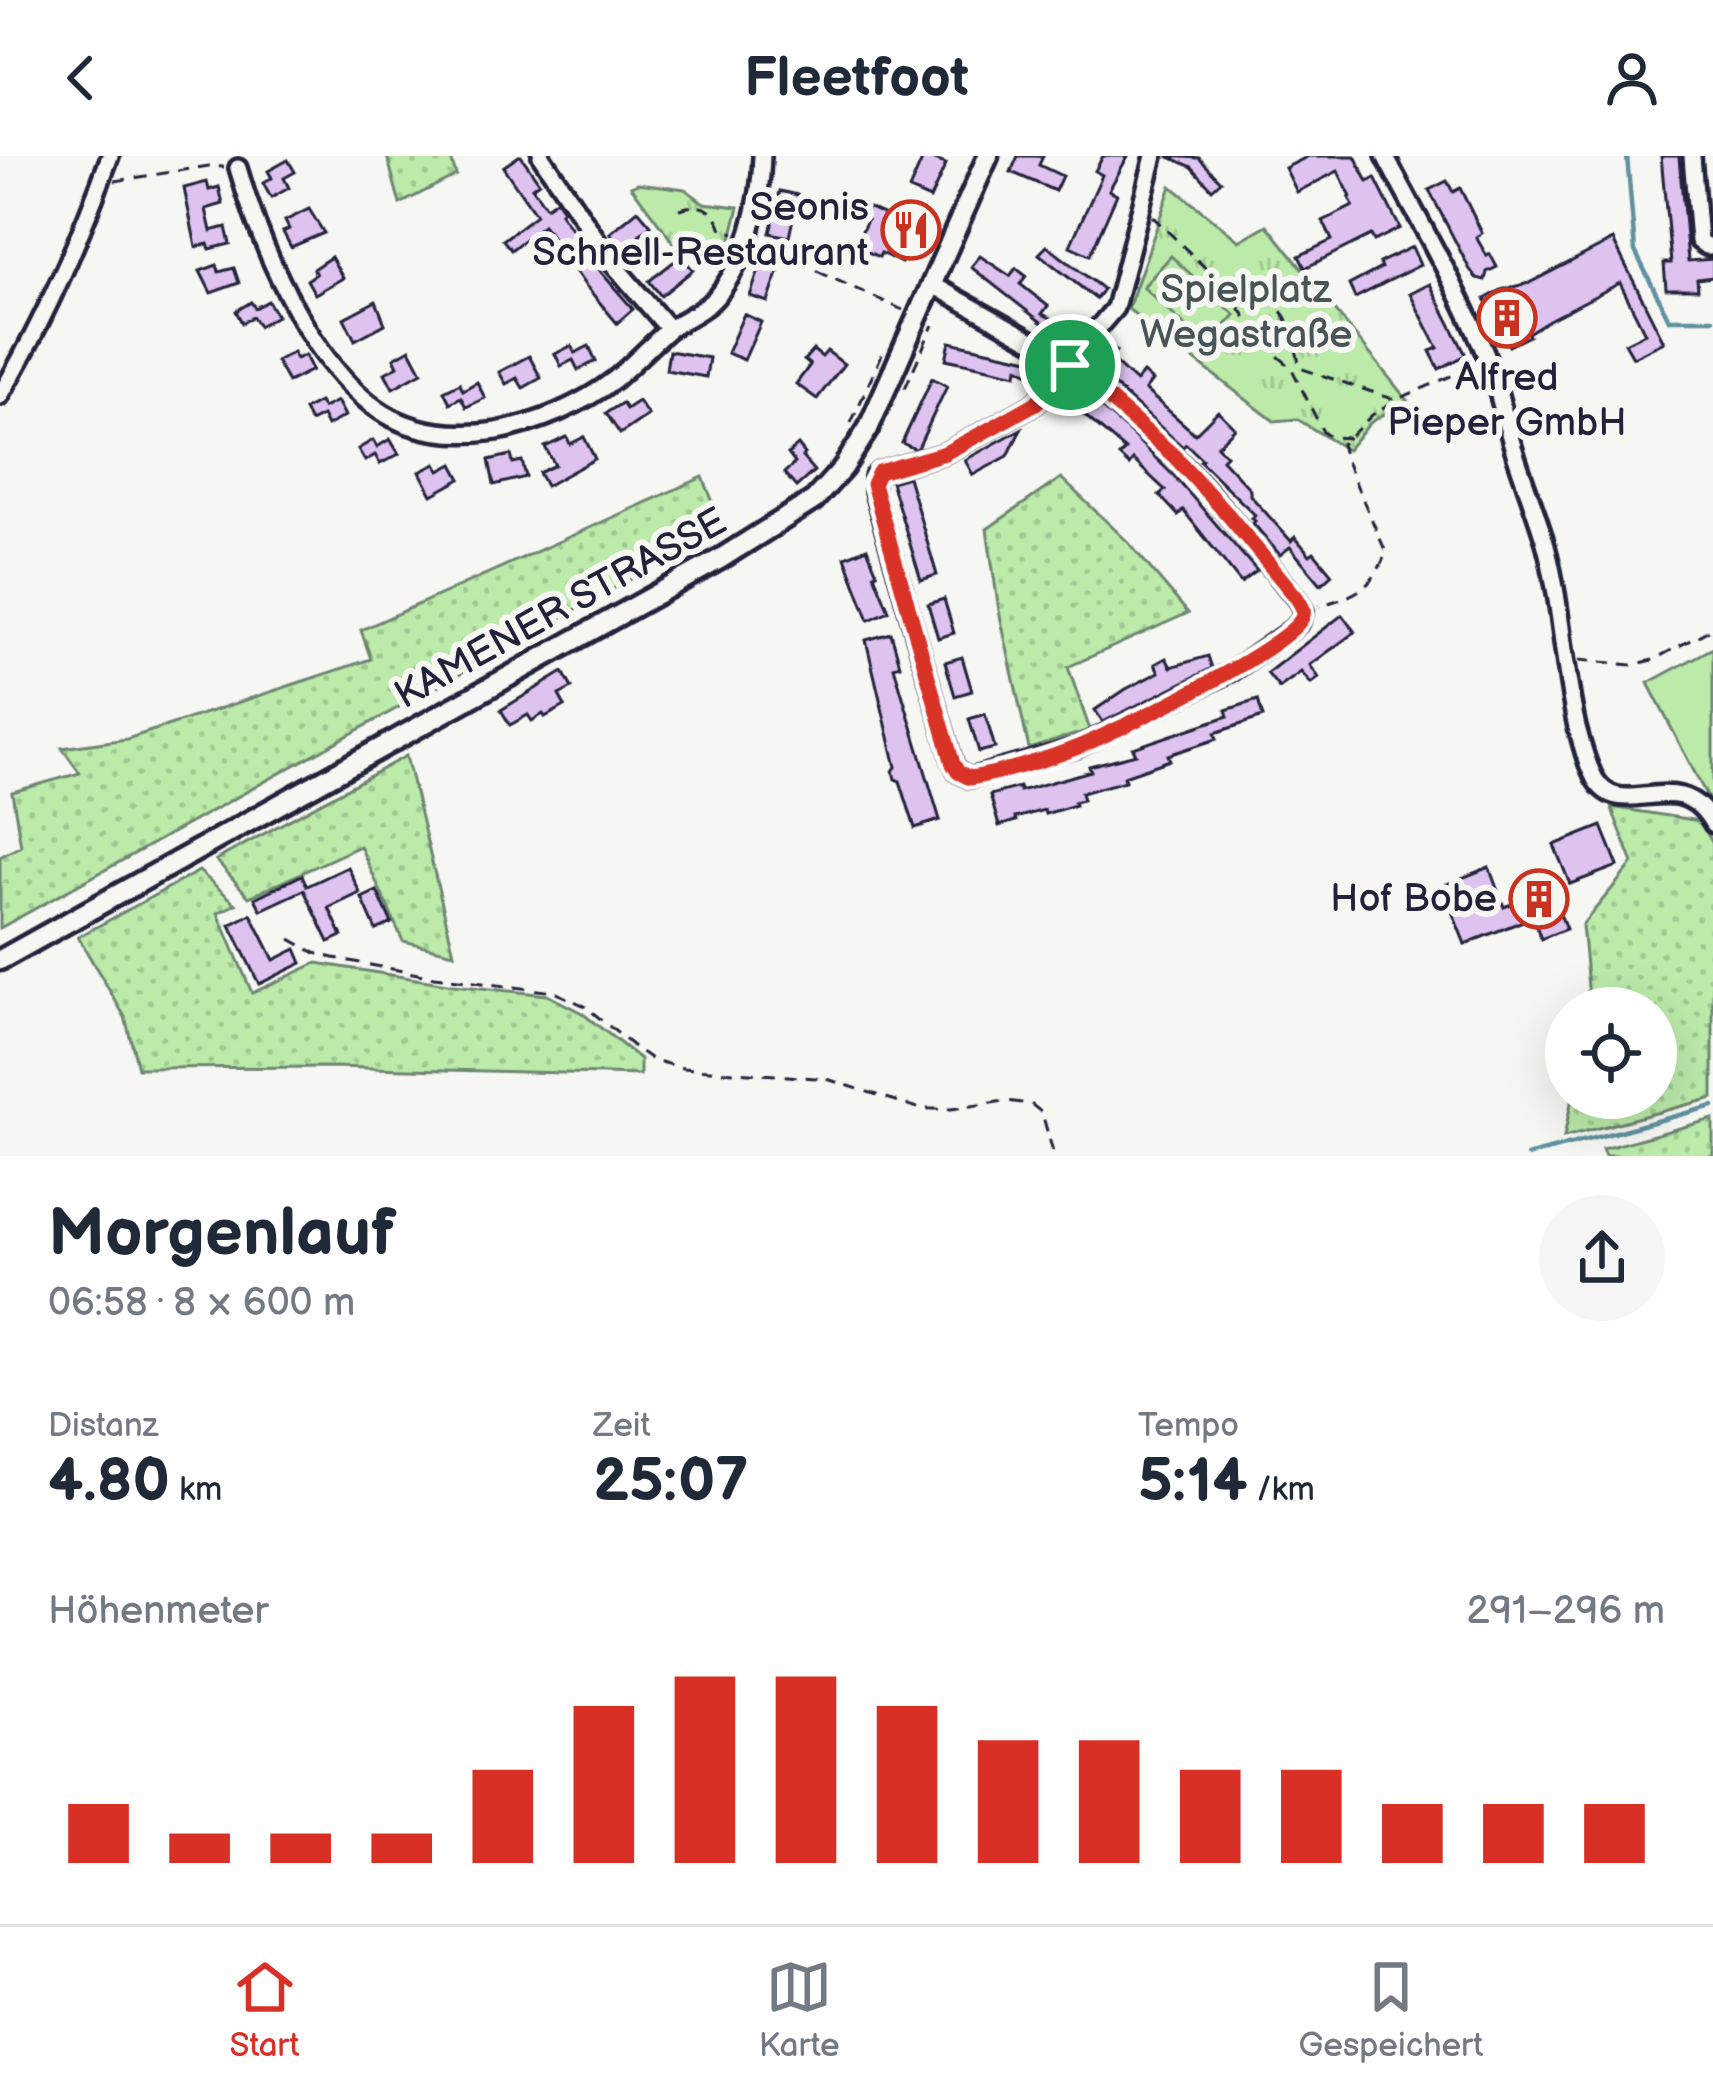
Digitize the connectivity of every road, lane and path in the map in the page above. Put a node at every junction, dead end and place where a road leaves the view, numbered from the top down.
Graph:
1 (110, 156) edge
2 (541, 156) edge
3 (762, 156) edge
4 (988, 156) edge
5 (1154, 156) edge
6 (1385, 156) edge
7 (1692, 156) edge
8 (238, 168) joint
9 (101, 181) junction
10 (1141, 208) junction
11 (679, 209) dead end
12 (746, 236) junction
13 (1713, 246) edge
14 (933, 285) junction
15 (1226, 288) junction
16 (902, 310) dead end
17 (669, 328) junction
18 (884, 350) dead end
19 (1488, 360) junction
20 (1070, 365) junction
21 (1291, 367) junction
22 (1300, 368) junction
23 (0, 396) edge
24 (1396, 400) junction
25 (848, 431) dead end
26 (1350, 437) junction
27 (1304, 610) junction
28 (1713, 628) edge
29 (1565, 660) junction
30 (1713, 824) edge
31 (290, 939) dead end
32 (0, 960) edge
33 (1054, 1156) edge

1 - 9 street
2 - 17 street
3 - 12 street
4 - 14 main road, KAMENER STRASSE
5 - 10 street
6 - 19 street
7 - 13 street
8 - 9 path
8 - 17 street
9 - 23 street
10 - 15 path
10 - 20 street
11 - 12 path
12 - 16 path
12 - 17 street
14 - 20 street
14 - 32 main road, KAMENER STRASSE
15 - 21 path
15 - 22 path
18 - 25 path
19 - 24 path
19 - 29 street
20 - 27 street
20 - 27 street
21 - 22 path
21 - 26 path
22 - 24 path
24 - 26 path
26 - 27 path
28 - 29 path
29 - 30 street
31 - 33 path

